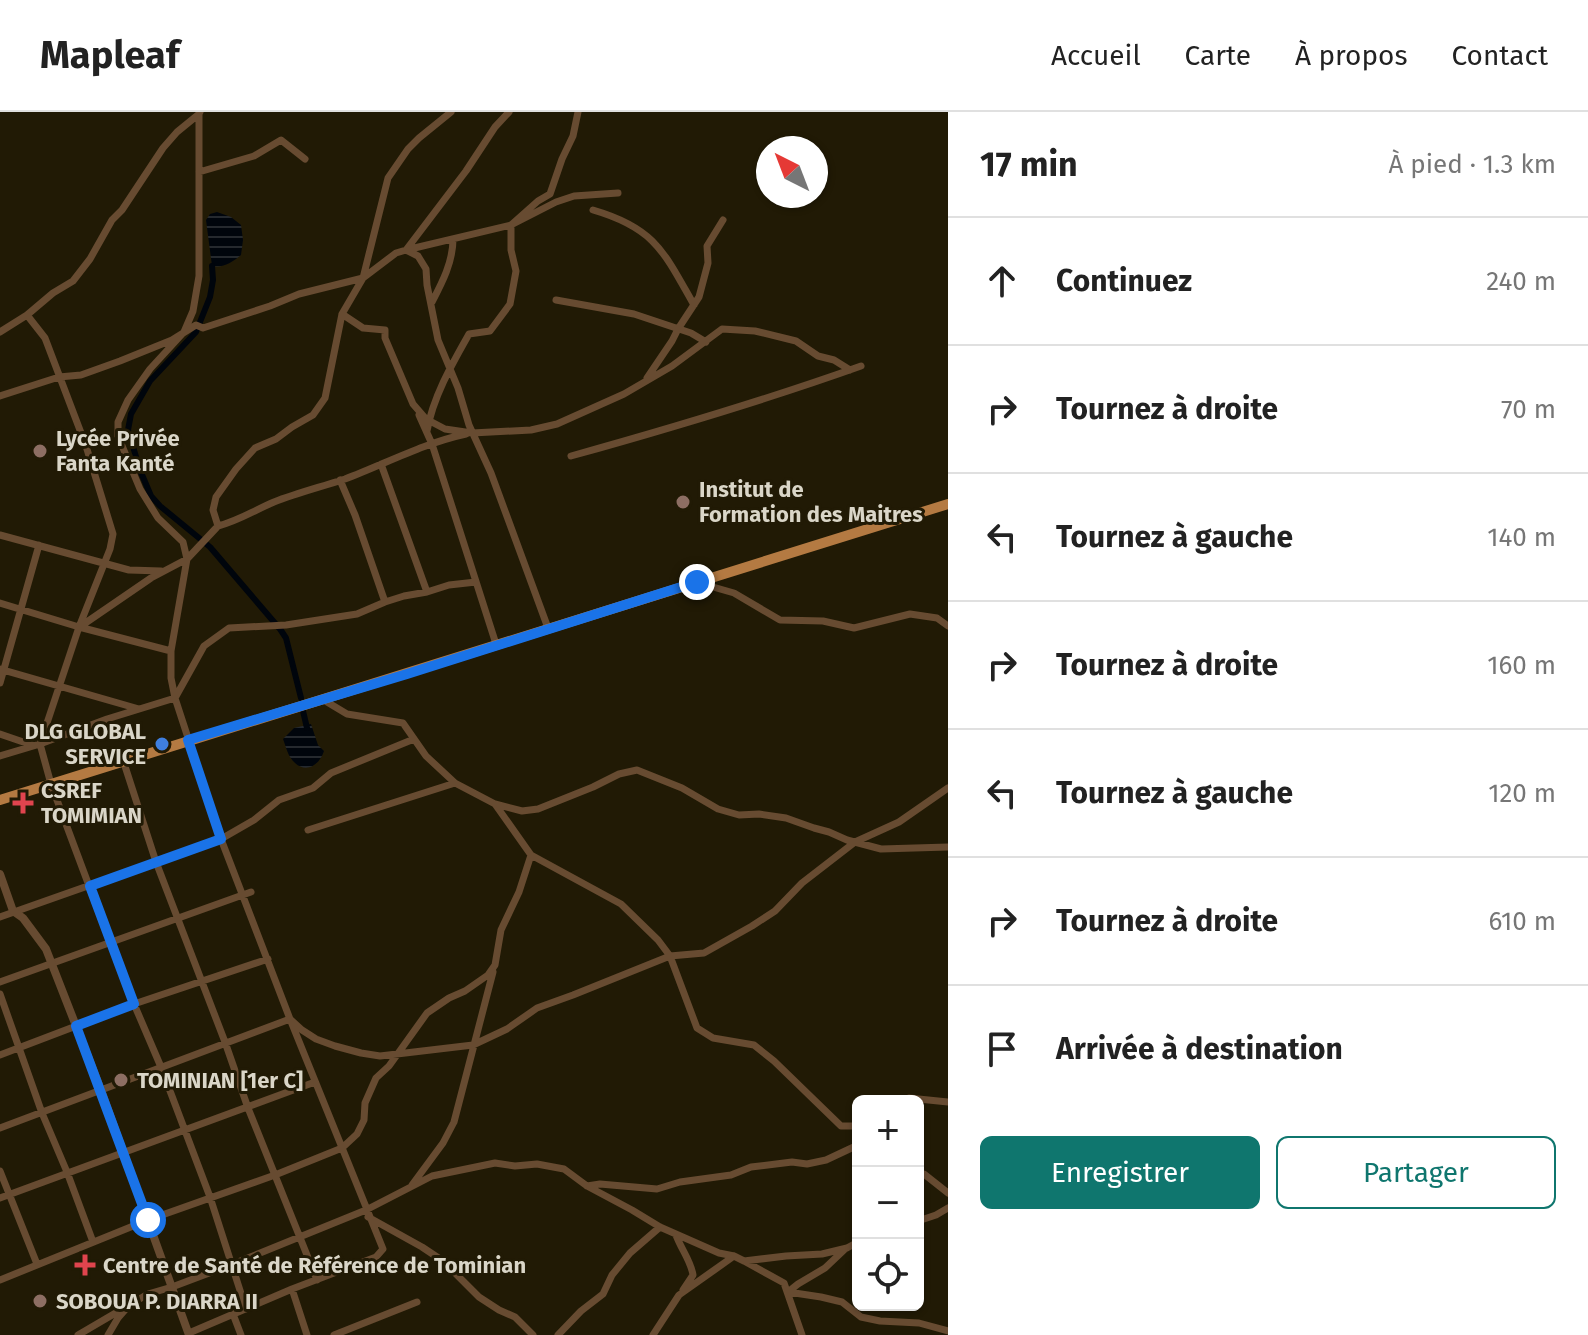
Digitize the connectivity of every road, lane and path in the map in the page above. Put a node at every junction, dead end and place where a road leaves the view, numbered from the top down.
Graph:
1 (451, 112) edge
2 (509, 112) edge
3 (578, 112) edge
4 (200, 113) edge
5 (305, 159) dead end
6 (199, 172) junction
7 (618, 193) dead end
8 (593, 210) dead end
9 (723, 220) dead end
10 (511, 225) junction
11 (453, 239) junction
12 (406, 250) junction
13 (363, 278) junction
14 (556, 300) dead end
15 (432, 302) junction
16 (694, 305) junction
17 (342, 314) junction
18 (27, 315) junction
19 (678, 329) junction
20 (0, 332) edge
21 (184, 332) junction
22 (706, 342) junction
23 (861, 366) dead end
24 (450, 367) junction
25 (850, 370) junction
26 (59, 377) junction
27 (643, 383) junction
28 (0, 396) edge
29 (413, 404) junction
30 (429, 420) junction
31 (427, 431) junction
32 (472, 433) junction
33 (432, 444) junction
34 (571, 456) dead end
35 (381, 464) junction
36 (340, 480) junction
37 (948, 504) edge
38 (218, 526) junction
39 (0, 535) edge
40 (39, 545) junction
41 (187, 559) junction
42 (104, 563) junction
43 (164, 571) junction
44 (476, 582) junction
45 (697, 582) junction
46 (427, 592) junction
47 (385, 602) junction
48 (0, 603) edge
49 (21, 609) junction
50 (948, 626) edge
51 (79, 627) junction
52 (548, 628) junction
53 (496, 644) junction
54 (171, 651) junction
55 (2, 670) edge
56 (0, 683) edge
57 (60, 686) junction
58 (175, 698) junction
59 (322, 699) junction
60 (141, 709) junction
61 (0, 734) edge
62 (414, 739) junction
63 (188, 740) junction
64 (37, 745) junction
65 (0, 756) edge
66 (123, 760) junction
67 (455, 783) junction
68 (51, 784) junction
69 (948, 788) edge
70 (0, 800) edge
71 (495, 804) junction
72 (308, 830) dead end
73 (221, 839) junction
74 (855, 842) junction
75 (948, 847) edge
76 (531, 855) junction
77 (156, 862) junction
78 (0, 874) edge
79 (90, 886) junction
80 (247, 893) junction
81 (13, 911) junction
82 (0, 917) edge
83 (178, 917) junction
84 (110, 942) junction
85 (670, 956) junction
86 (268, 959) junction
87 (51, 963) junction
88 (495, 965) junction
89 (202, 981) junction
90 (0, 982) edge
91 (0, 994) edge
92 (134, 1004) junction
93 (290, 1019) junction
94 (76, 1026) junction
95 (225, 1042) junction
96 (473, 1045) junction
97 (19, 1047) junction
98 (398, 1053) junction
99 (0, 1055) edge
100 (161, 1067) junction
101 (315, 1082) junction
102 (101, 1090) junction
103 (924, 1100) edge
104 (948, 1102) edge
105 (248, 1108) junction
106 (42, 1113) junction
107 (852, 1126) edge
108 (0, 1128) edge
109 (184, 1130) junction
110 (342, 1148) junction
111 (852, 1148) edge
112 (124, 1154) junction
113 (0, 1171) edge
114 (67, 1172) junction
115 (924, 1174) edge
116 (275, 1175) junction
117 (587, 1186) junction
118 (410, 1187) junction
119 (948, 1193) edge
120 (4, 1196) edge
121 (210, 1197) junction
122 (948, 1208) edge
123 (367, 1213) junction
124 (924, 1219) edge
125 (148, 1220) junction
126 (660, 1227) junction
127 (676, 1235) junction
128 (300, 1236) junction
129 (93, 1242) junction
130 (852, 1245) edge
131 (847, 1248) junction
132 (734, 1256) junction
133 (744, 1261) junction
134 (37, 1264) junction
135 (233, 1264) junction
136 (0, 1280) edge
137 (317, 1280) junction
138 (172, 1287) junction
139 (292, 1289) junction
140 (788, 1292) junction
141 (679, 1295) junction
142 (417, 1302) dead end
143 (128, 1306) junction
144 (246, 1309) junction
145 (233, 1314) junction
146 (948, 1331) edge
147 (189, 1334) edge
148 (78, 1335) edge
149 (108, 1335) edge
150 (241, 1335) edge
151 (307, 1335) edge
152 (334, 1335) edge
153 (533, 1335) edge
154 (558, 1335) edge
155 (653, 1335) edge
156 (802, 1335) edge

1 - 13 street
2 - 12 street
3 - 10 street
4 - 6 street
4 - 18 street
5 - 6 street
6 - 21 street
7 - 10 street
8 - 16 street
9 - 16 street
10 - 11 street
10 - 24 street
11 - 12 street
11 - 15 street
12 - 13 street
12 - 15 street
13 - 17 street
13 - 21 street
14 - 19 street
15 - 24 street
16 - 19 street
17 - 29 street
17 - 38 street
18 - 20 street
18 - 26 street
19 - 22 street
19 - 27 street
21 - 26 street
21 - 41 street
22 - 25 street
22 - 27 street
23 - 25 street
24 - 30 street
24 - 32 street
25 - 34 street
26 - 28 street
26 - 42 street
27 - 32 street
29 - 30 street
29 - 31 street
30 - 31 street
30 - 32 street
31 - 33 street
32 - 33 street
32 - 52 street
33 - 35 street
33 - 44 street
35 - 36 street
35 - 46 street
36 - 38 street
36 - 47 street
37 - 45 main road
38 - 41 street
39 - 40 street
40 - 42 street
40 - 49 street
41 - 43 street
41 - 54 street
42 - 43 street
42 - 51 street
43 - 51 street
44 - 46 street
44 - 53 street
45 - 50 street
45 - 52 main road
46 - 47 street
47 - 58 street
48 - 49 street
49 - 51 street
49 - 55 street
51 - 54 street
51 - 57 street
52 - 53 main road
53 - 59 main road
54 - 58 street
55 - 56 street
55 - 57 street
57 - 60 street
57 - 64 street
58 - 60 street
58 - 63 street
59 - 62 street
59 - 63 main road
60 - 64 street
61 - 64 street
62 - 67 street
62 - 73 street
63 - 66 main road
63 - 73 street
64 - 65 street
64 - 68 street
66 - 68 main road
66 - 77 street
67 - 71 street
67 - 72 street
68 - 70 main road
68 - 79 street
69 - 74 street
71 - 74 street
71 - 76 street
73 - 77 street
73 - 80 street
74 - 75 street
74 - 85 street
76 - 85 street
76 - 88 street
77 - 79 street
77 - 83 street
78 - 81 street
79 - 81 street
79 - 84 street
80 - 83 street
80 - 86 street
81 - 82 street
81 - 87 street
83 - 84 street
83 - 89 street
84 - 87 street
84 - 92 street
85 - 96 street
85 - 107 street
86 - 89 street
86 - 93 street
87 - 90 street
87 - 94 street
88 - 96 street
88 - 98 street
89 - 92 street
89 - 95 street
91 - 97 street
92 - 94 street
92 - 100 street
93 - 95 street
93 - 98 street
93 - 101 street
94 - 97 street
94 - 102 street
95 - 100 street
95 - 105 street
96 - 98 street
96 - 118 street
97 - 99 street
97 - 106 street
98 - 110 street
100 - 102 street
100 - 109 street
101 - 105 street
101 - 110 street
102 - 106 street
102 - 112 street
103 - 104 street
105 - 109 street
105 - 116 street
106 - 108 street
106 - 114 street
109 - 112 street
109 - 121 street
110 - 116 street
110 - 123 street
111 - 117 street
112 - 114 street
112 - 125 street
113 - 120 street
114 - 120 street
114 - 129 street
115 - 119 street
116 - 121 street
116 - 128 street
117 - 118 street
117 - 126 street
118 - 123 street
120 - 134 street
121 - 125 street
121 - 135 street
122 - 124 street
123 - 128 street
123 - 137 street
123 - 153 street
125 - 129 street
125 - 138 street
126 - 127 street
126 - 154 street
127 - 132 street
127 - 141 street
128 - 135 street
128 - 137 street
129 - 134 street
130 - 131 street
131 - 133 street
131 - 140 street
132 - 133 street
132 - 141 street
133 - 140 street
134 - 136 street
135 - 138 street
135 - 144 street
137 - 139 street
138 - 143 street
138 - 147 street
139 - 144 street
139 - 151 street
140 - 146 street
140 - 156 street
141 - 155 street
142 - 152 street
143 - 148 street
143 - 149 street
144 - 145 street
145 - 147 street
145 - 150 street

